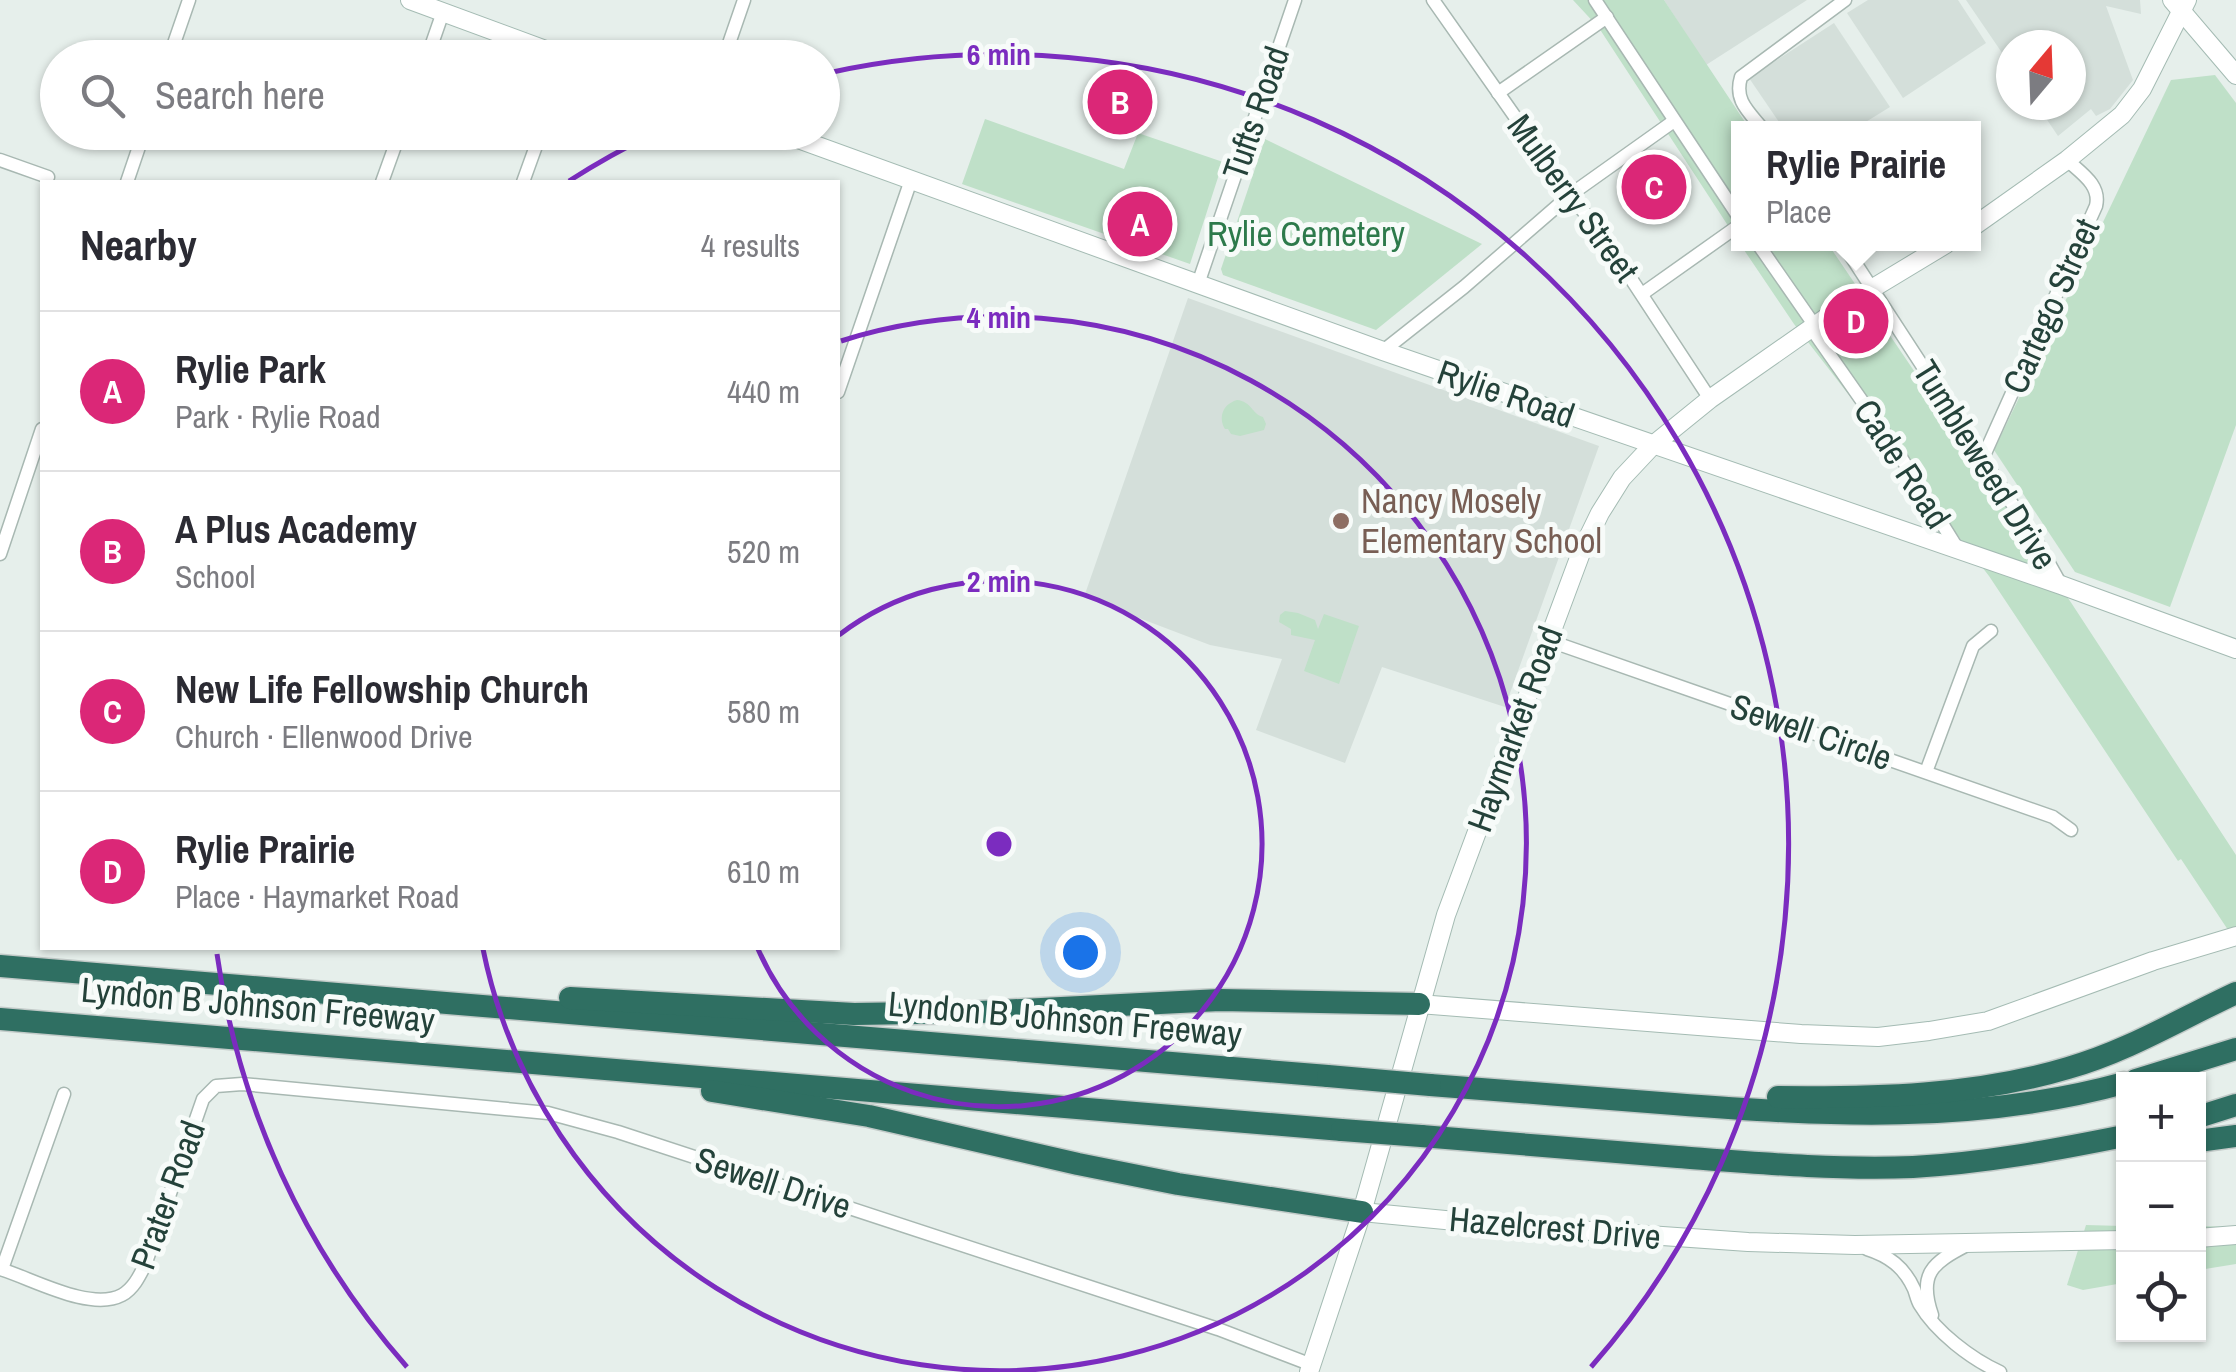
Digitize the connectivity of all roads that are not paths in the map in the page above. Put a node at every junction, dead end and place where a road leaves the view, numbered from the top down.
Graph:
1 (189, 0) edge
2 (410, 0) edge
3 (744, 0) edge
4 (1296, 0) edge
5 (1433, 0) edge
6 (1596, 0) edge
7 (1846, 0) edge
8 (2180, 4) edge
9 (444, 12) junction
10 (1606, 17) junction
11 (176, 40) edge
12 (434, 40) edge
13 (519, 40) edge
14 (730, 40) edge
15 (2236, 75) edge
16 (1498, 93) junction
17 (1674, 121) junction
18 (1757, 121) edge
19 (138, 150) edge
20 (394, 150) edge
21 (535, 150) edge
22 (828, 150) edge
23 (0, 160) edge
24 (2067, 160) junction
25 (48, 176) dead end
26 (127, 180) edge
27 (383, 180) edge
28 (524, 180) edge
29 (911, 180) junction
30 (1570, 195) junction
31 (1731, 206) edge
32 (1981, 221) edge
33 (1731, 231) edge
34 (1763, 251) edge
35 (1848, 251) edge
36 (1935, 251) edge
37 (1198, 284) junction
38 (1874, 289) junction
39 (1642, 294) junction
40 (1813, 327) junction
41 (1383, 351) junction
42 (840, 386) edge
43 (1710, 398) junction
44 (40, 435) edge
45 (1652, 446) junction
46 (1982, 460) junction
47 (1958, 551) junction
48 (0, 554) edge
49 (2061, 586) junction
50 (1991, 631) dead end
51 (1547, 640) junction
52 (2236, 648) edge
53 (1926, 772) junction
54 (2072, 830) dead end
55 (2236, 936) edge
56 (0, 966) edge
57 (307, 991) junction
58 (2226, 998) edge
59 (1419, 1004) junction
60 (0, 1018) edge
61 (2236, 1049) edge
62 (531, 1062) junction
63 (2163, 1072) edge
64 (2116, 1085) edge
65 (216, 1086) joint
66 (64, 1094) dead end
67 (1571, 1096) junction
68 (2236, 1105) edge
69 (2206, 1114) edge
70 (2236, 1136) edge
71 (2116, 1138) edge
72 (2206, 1140) edge
73 (2116, 1151) edge
74 (2029, 1156) junction
75 (1362, 1212) junction
76 (2236, 1235) edge
77 (2206, 1237) edge
78 (2116, 1240) edge
79 (1970, 1244) junction
80 (1855, 1246) junction
81 (1, 1269) edge
82 (1934, 1322) junction
83 (1310, 1368) edge
84 (2000, 1372) edge

1 - 11 street
2 - 9 street
3 - 14 street
4 - 37 street, Tufts Road
5 - 16 street, Mulberry Street
6 - 10 street
7 - 18 street
8 - 15 street
8 - 24 street
9 - 12 street
9 - 13 street
10 - 16 street
10 - 17 street
16 - 30 street, Mulberry Street
17 - 30 street
17 - 31 street
19 - 26 street
20 - 27 street
21 - 28 street
22 - 29 street, Rylie Road
23 - 25 street
24 - 32 street
24 - 46 street, Cartego Street
29 - 37 street, Rylie Road
29 - 42 street
30 - 39 street, Mulberry Street
30 - 41 street
33 - 39 street
34 - 40 street, Cade Road
35 - 38 street, Tumbleweed Drive
36 - 38 street, Haymarket Road
37 - 41 street, Rylie Road
38 - 40 street, Haymarket Road
38 - 46 street, Tumbleweed Drive
39 - 43 street, Mulberry Street
40 - 43 street, Haymarket Road
40 - 47 street, Cade Road
41 - 45 street, Rylie Road
43 - 45 street, Haymarket Road
44 - 48 street
45 - 47 street, Rylie Road
45 - 51 street, Haymarket Road
46 - 49 street, Tumbleweed Drive
47 - 49 street, Rylie Road
49 - 52 street, Rylie Road
50 - 53 street
51 - 53 street, Sewell Circle
51 - 59 street, Haymarket Road
53 - 54 street, Sewell Circle
55 - 59 street
56 - 57 highway, Lyndon B Johnson Freeway
57 - 59 highway
57 - 67 highway, Lyndon B Johnson Freeway, bridge
58 - 67 highway
59 - 75 street, Haymarket Road
60 - 62 highway, Lyndon B Johnson Freeway
61 - 63 highway
62 - 74 highway, Lyndon B Johnson Freeway, bridge
62 - 75 highway
64 - 67 highway, Lyndon B Johnson Freeway
65 - 81 street, Prater Road
65 - 83 street, Sewell Drive
66 - 81 street
68 - 69 highway
70 - 72 highway
71 - 74 highway, Lyndon B Johnson Freeway
73 - 74 highway
75 - 80 street, Hazelcrest Drive
75 - 83 street, Haymarket Road
76 - 77 street
78 - 79 street
79 - 80 street
79 - 82 street
80 - 82 street
82 - 84 street

